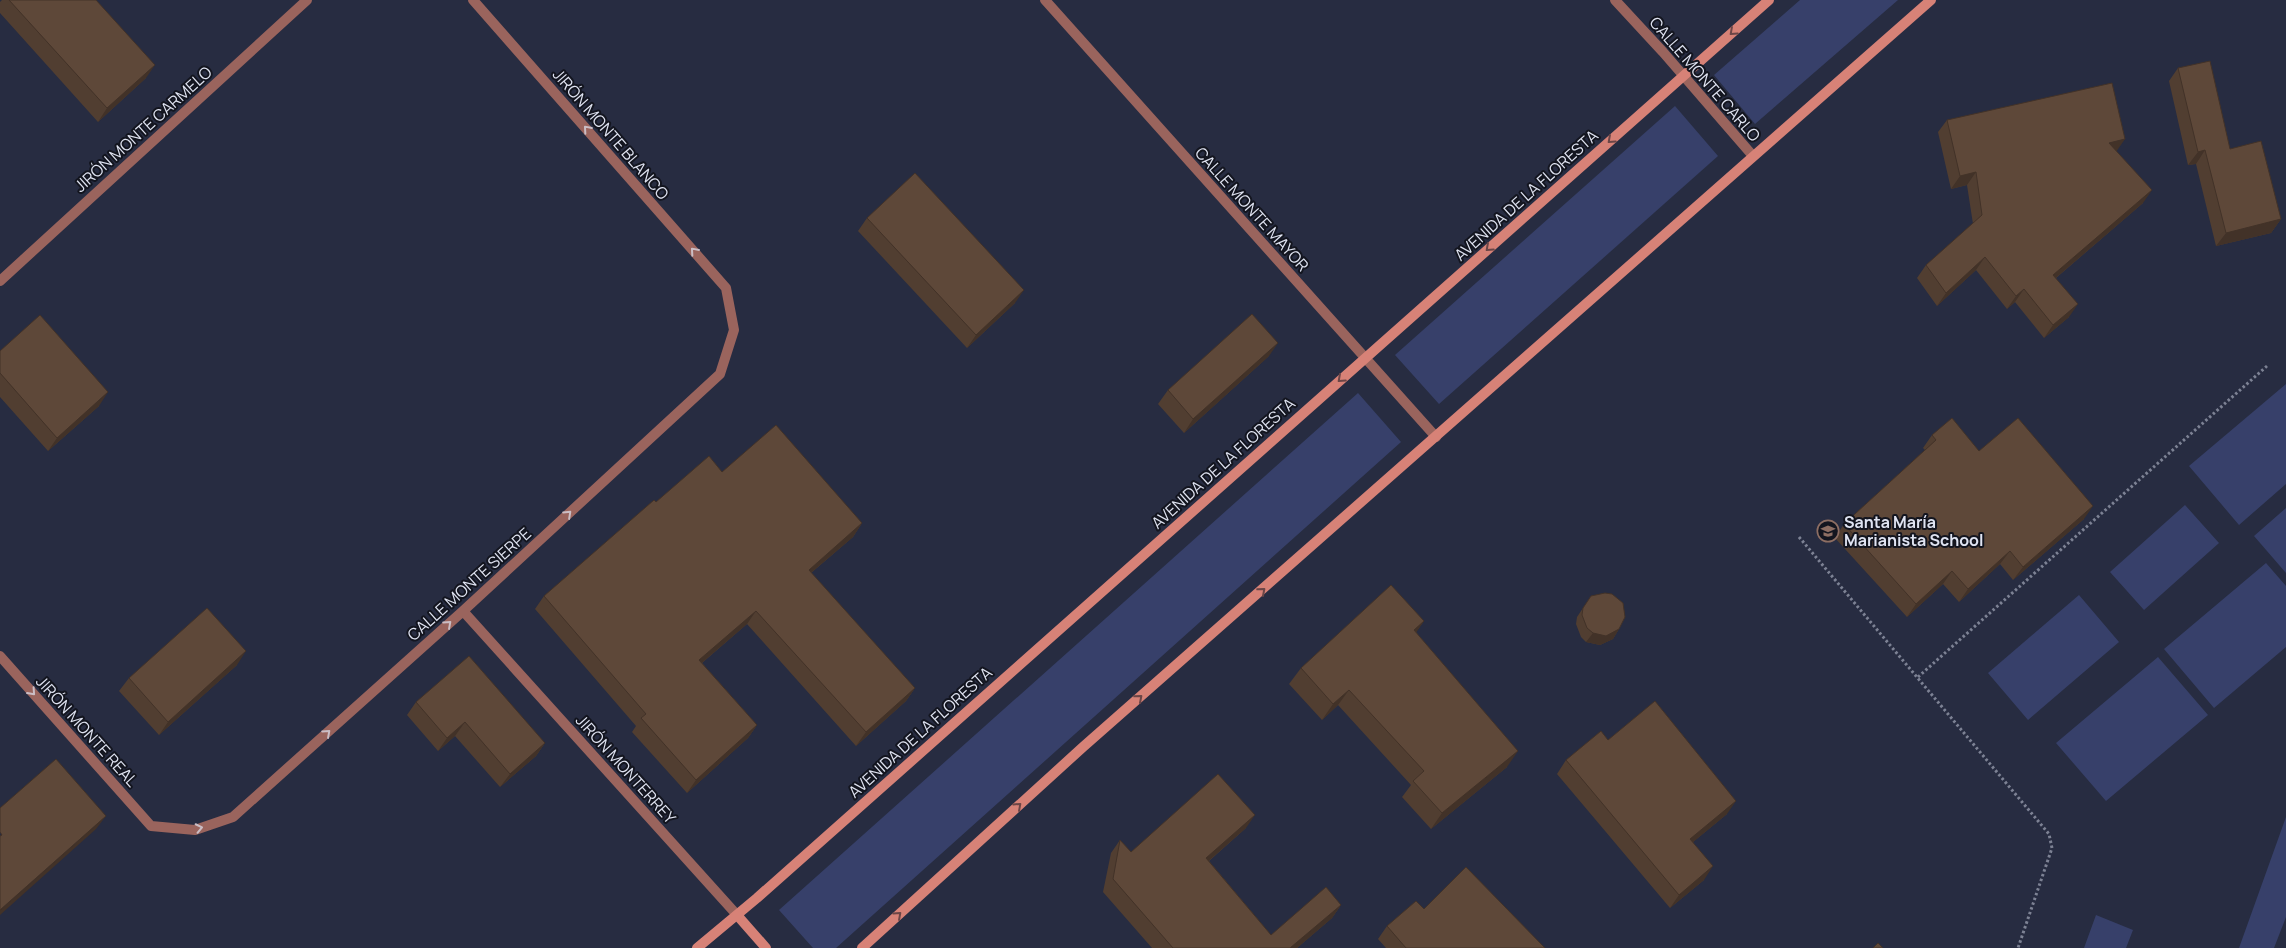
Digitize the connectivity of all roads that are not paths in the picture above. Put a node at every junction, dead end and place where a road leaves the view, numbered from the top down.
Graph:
1 (307, 0) edge
2 (473, 0) edge
3 (1045, 0) edge
4 (1615, 0) edge
5 (1769, 0) edge
6 (1931, 0) edge
7 (1683, 76) junction
8 (1753, 156) junction
9 (0, 281) edge
10 (726, 288) joint
11 (1365, 358) junction
12 (1436, 437) junction
13 (463, 611) junction
14 (0, 656) edge
15 (151, 826) joint
16 (737, 915) junction
17 (697, 948) edge
18 (766, 948) edge
19 (862, 948) edge

1 - 9 street, JIRÓN MONTE CARMELO
10 -> 2 street, JIRÓN MONTE BLANCO
3 - 11 street, CALLE MONTE MAYOR
4 - 7 street, CALLE MONTE CARLO
5 -> 7 street, AVENIDA DE LA FLORESTA
6 - 8 street
7 - 8 street, CALLE MONTE CARLO
7 -> 11 street, AVENIDA DE LA FLORESTA
8 - 12 street
13 -> 10 street, CALLE MONTE SIERPE
11 - 12 street, CALLE MONTE MAYOR
11 -> 16 street, AVENIDA DE LA FLORESTA
19 -> 12 street
15 -> 13 street, CALLE MONTE SIERPE
13 - 16 street, JIRÓN MONTERREY
14 -> 15 street, JIRÓN MONTE REAL
16 - 17 street, AVENIDA DE LA FLORESTA
16 - 18 street, JIRÓN MONTERREY

